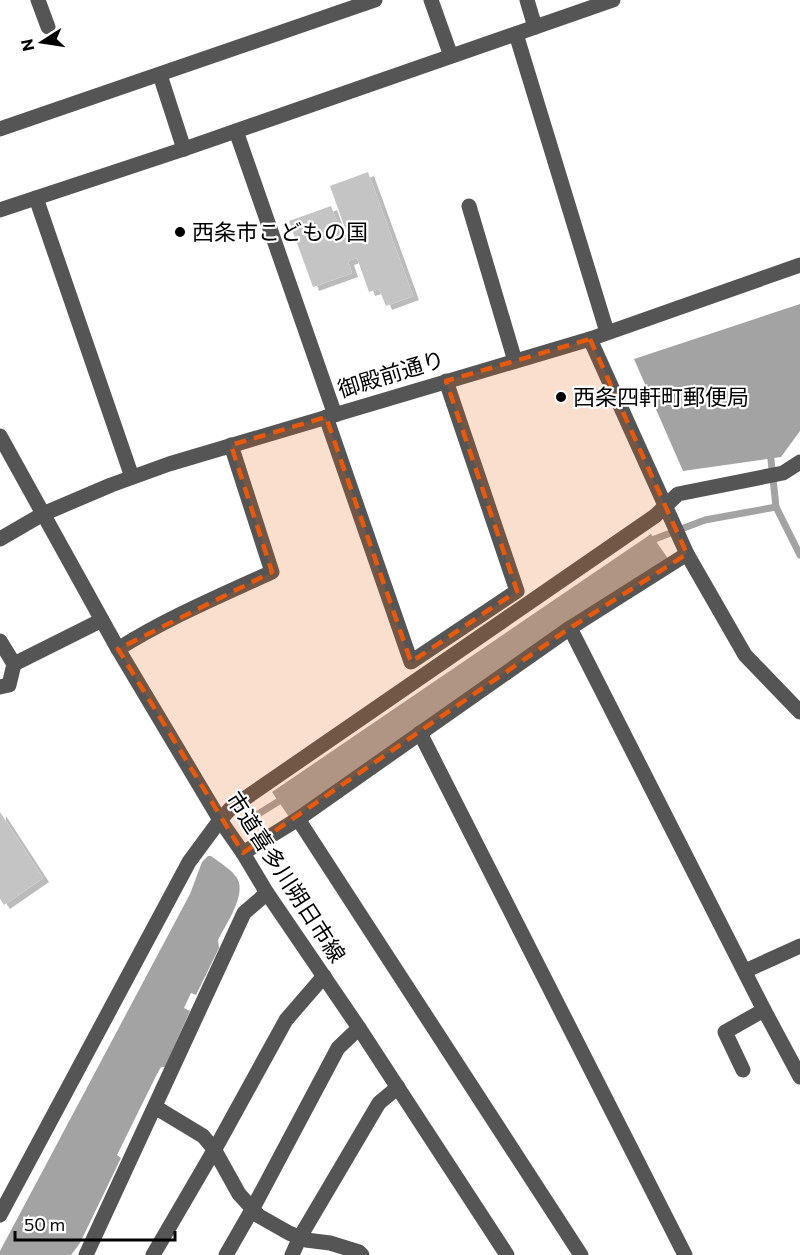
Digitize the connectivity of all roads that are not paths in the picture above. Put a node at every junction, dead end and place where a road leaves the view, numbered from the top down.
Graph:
1 (38, 0) edge
2 (375, 0) edge
3 (431, 0) edge
4 (527, 0) edge
5 (613, 0) edge
6 (48, 27) dead end
7 (535, 27) junction
8 (516, 34) junction
9 (451, 56) junction
10 (160, 75) junction
11 (0, 129) edge
12 (236, 131) junction
13 (184, 149) junction
14 (36, 198) junction
15 (470, 206) dead end
16 (0, 210) edge
17 (800, 265) edge
18 (607, 332) junction
19 (590, 339) junction
20 (515, 361) junction
21 (446, 381) junction
22 (330, 416) junction
23 (0, 436) edge
24 (231, 445) junction
25 (800, 462) edge
26 (132, 477) junction
27 (668, 510) junction
28 (43, 514) junction
29 (0, 539) edge
30 (687, 554) junction
31 (102, 620) junction
32 (570, 628) junction
33 (0, 641) edge
34 (118, 649) junction
35 (14, 664) junction
36 (0, 687) edge
37 (800, 712) edge
38 (420, 733) junction
39 (298, 819) junction
40 (220, 820) junction
41 (243, 853) junction
42 (267, 893) junction
43 (800, 946) edge
44 (745, 971) junction
45 (324, 976) junction
46 (764, 1010) junction
47 (359, 1028) junction
48 (743, 1070) dead end
49 (800, 1077) edge
50 (398, 1087) junction
51 (155, 1107) junction
52 (214, 1149) junction
53 (253, 1208) junction
54 (0, 1215) edge
55 (300, 1237) junction
56 (86, 1255) edge
57 (153, 1255) edge
58 (226, 1255) edge
59 (292, 1255) edge
60 (362, 1255) edge
61 (507, 1255) edge
62 (581, 1255) edge
63 (685, 1255) edge

1 - 6 street
2 - 10 street
3 - 9 street
4 - 7 street
5 - 7 street
7 - 8 street
8 - 9 street
8 - 18 street
9 - 12 street
10 - 11 street
10 - 13 street
12 - 13 street
12 - 22 street
13 - 14 street
14 - 16 street
14 - 26 street
15 - 20 street
17 - 18 street, 御殿前通り
18 - 19 street, 御殿前通り
19 - 20 street, 御殿前通り
19 - 27 street
20 - 21 street, 御殿前通り
21 - 22 street, 御殿前通り
21 - 22 street
22 - 24 street, 御殿前通り
23 - 28 street, 市道喜多川朔日市線
24 - 26 street, 御殿前通り
24 - 34 street
25 - 27 street
26 - 28 street, 御殿前通り
27 - 30 street
27 - 40 street
28 - 29 street, 御殿前通り
28 - 31 street, 市道喜多川朔日市線
30 - 32 street
30 - 37 street
31 - 34 street, 市道喜多川朔日市線
31 - 35 street
32 - 38 street
32 - 44 street
33 - 35 street
34 - 40 street, 市道喜多川朔日市線
35 - 36 street
38 - 39 street
38 - 63 street
39 - 41 street
39 - 62 street
40 - 41 street, 市道喜多川朔日市線
40 - 54 street
41 - 42 street, 市道喜多川朔日市線
42 - 45 street, 市道喜多川朔日市線
42 - 51 street
43 - 44 street
44 - 46 street
45 - 47 street, 市道喜多川朔日市線
45 - 52 street
46 - 48 street
46 - 49 street
47 - 50 street, 市道喜多川朔日市線
47 - 53 street
50 - 55 street
50 - 61 street, 市道喜多川朔日市線
51 - 52 street
51 - 56 street
52 - 53 street
52 - 57 street
53 - 55 street
53 - 58 street
55 - 59 street
55 - 60 street

